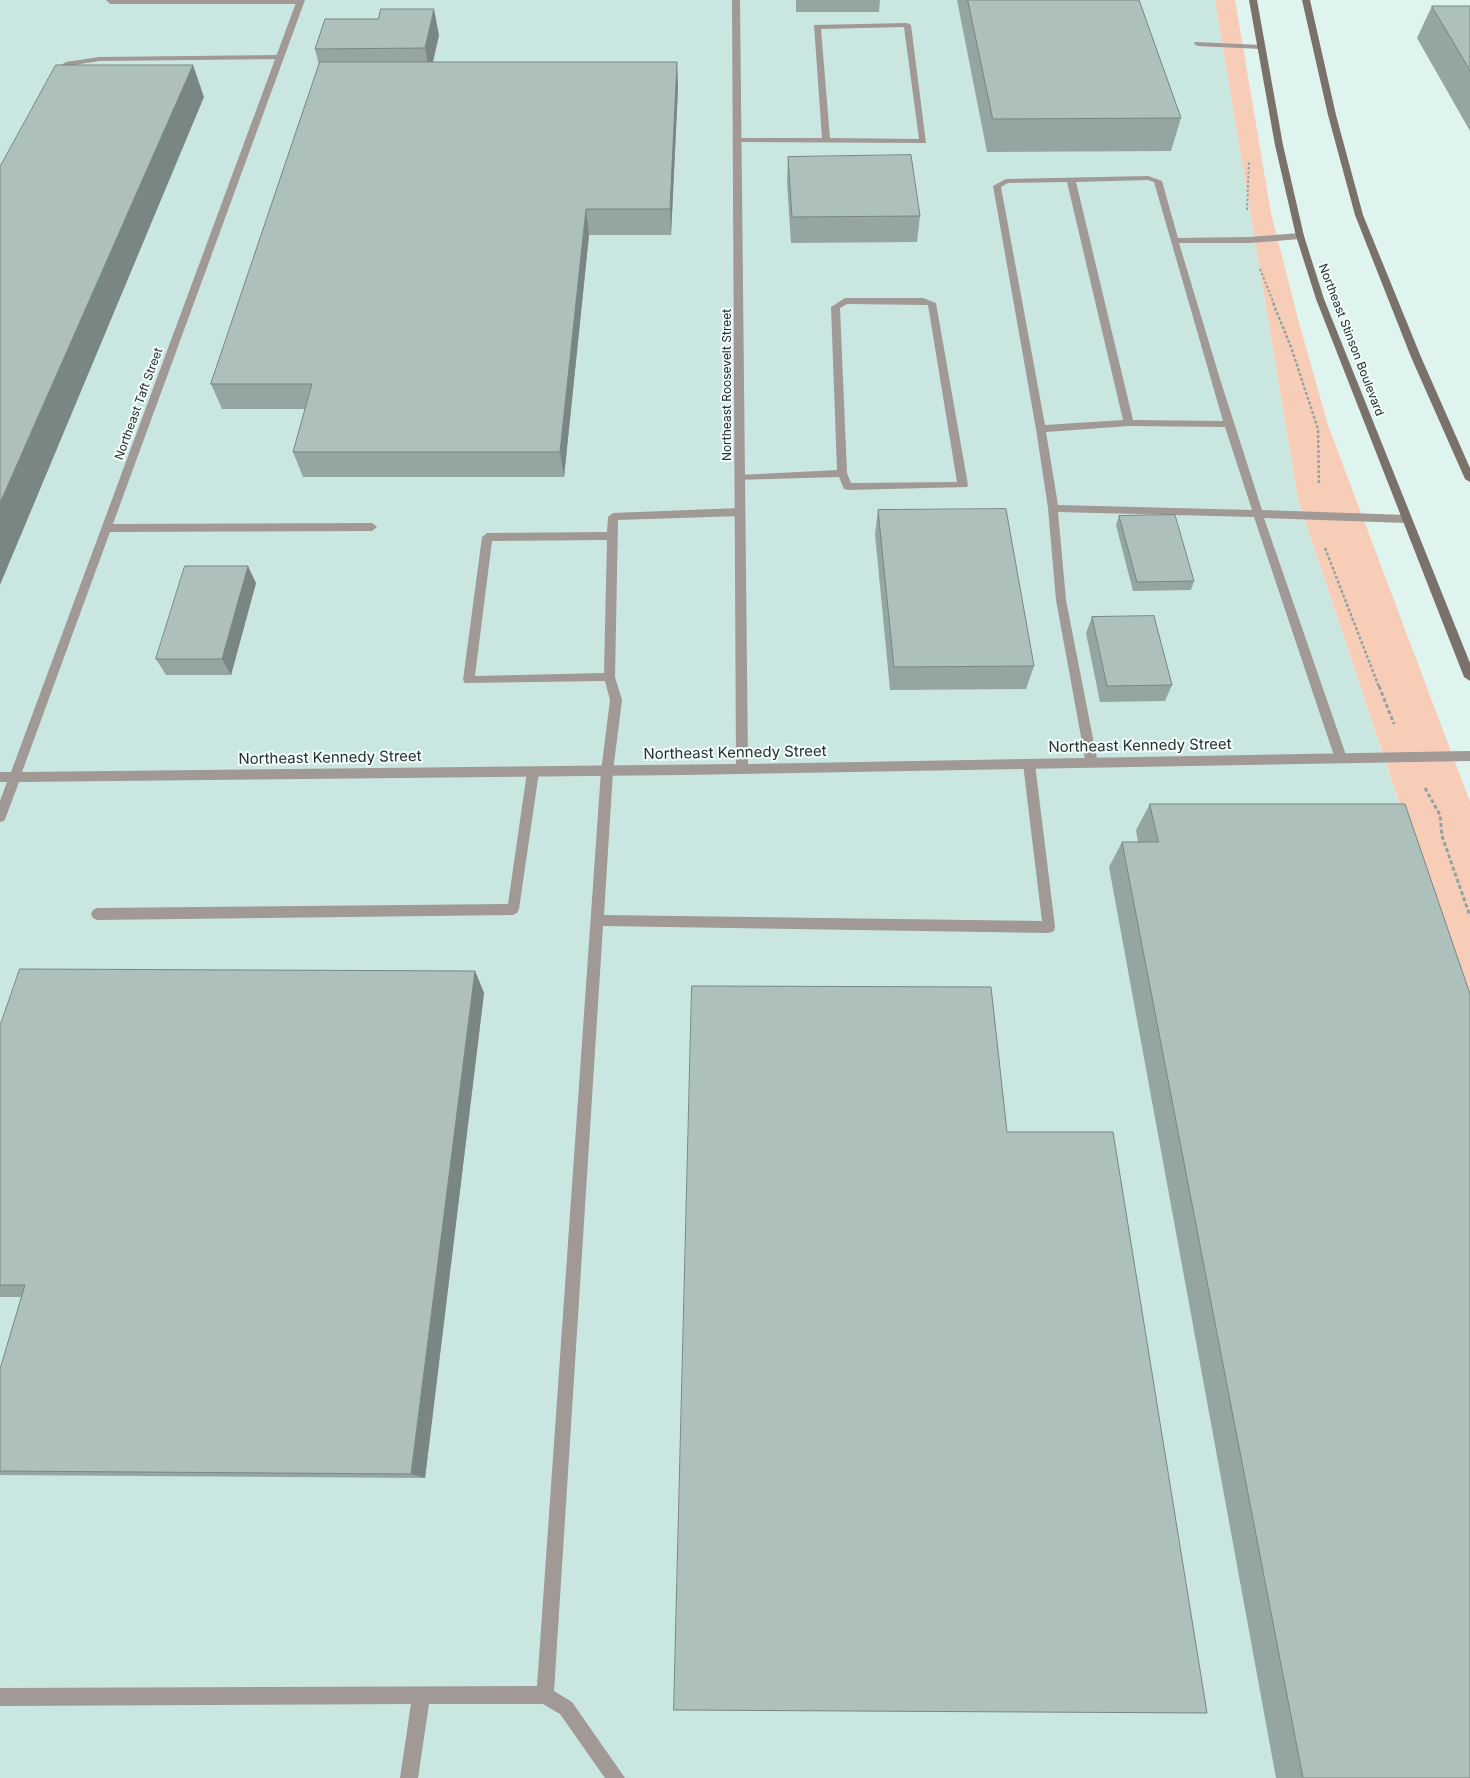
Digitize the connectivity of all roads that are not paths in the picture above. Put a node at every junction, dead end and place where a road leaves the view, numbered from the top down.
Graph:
1 (110, 0) edge
2 (736, 0) edge
3 (1253, 0) edge
4 (1306, 0) edge
5 (300, 1) edge
6 (1198, 44) dead end
7 (1261, 47) junction
8 (280, 56) junction
9 (48, 86) edge
10 (737, 140) junction
11 (826, 141) junction
12 (1071, 180) junction
13 (1300, 236) junction
14 (1174, 241) junction
15 (1129, 423) junction
16 (1229, 424) junction
17 (1041, 429) junction
18 (842, 472) junction
19 (740, 478) junction
20 (1470, 479) edge
21 (1053, 508) junction
22 (740, 512) junction
23 (1258, 514) junction
24 (1406, 519) junction
25 (372, 526) dead end
26 (107, 528) junction
27 (612, 536) junction
28 (1470, 676) edge
29 (609, 677) junction
30 (1470, 756) edge
31 (1341, 758) junction
32 (1028, 764) junction
33 (1092, 764) junction
34 (742, 769) junction
35 (608, 771) junction
36 (533, 772) junction
37 (0, 777) edge
38 (15, 777) junction
39 (0, 818) edge
40 (97, 914) dead end
41 (598, 920) junction
42 (545, 1695) junction
43 (421, 1696) junction
44 (0, 1697) edge
45 (409, 1778) edge
46 (616, 1778) edge

1 - 5 street
2 - 10 street, Northeast Roosevelt Street
3 - 7 main road, Northeast Stinson Boulevard
4 - 20 main road
5 - 8 street, Northeast Taft Street
6 - 7 street
7 - 13 main road, Northeast Stinson Boulevard
8 - 9 street
8 - 26 street, Northeast Taft Street
10 - 11 street
10 - 19 street, Northeast Roosevelt Street
11 - 11 street
12 - 14 street
12 - 15 street
12 - 17 street
13 - 14 street
13 - 24 main road, Northeast Stinson Boulevard
14 - 16 street
15 - 16 street
15 - 17 street
16 - 23 street
17 - 21 street
18 - 18 street
18 - 19 street
19 - 22 street, Northeast Roosevelt Street
21 - 23 street
21 - 33 street
22 - 27 street
22 - 34 street, Northeast Roosevelt Street
23 - 24 street
23 - 31 street
24 - 28 main road, Northeast Stinson Boulevard
25 - 26 street
26 - 38 street, Northeast Taft Street
27 - 29 street
27 - 29 street
29 - 35 street
30 - 31 street, Northeast Kennedy Street
31 - 33 street, Northeast Kennedy Street
32 - 33 street, Northeast Kennedy Street
32 - 34 street, Northeast Kennedy Street
32 - 41 street
34 - 35 street, Northeast Kennedy Street
35 - 36 street, Northeast Kennedy Street
35 - 41 street
36 - 38 street, Northeast Kennedy Street
36 - 40 street
37 - 38 street, Northeast Kennedy Street
38 - 39 street, Northeast Taft Street
41 - 42 street
42 - 43 street
42 - 46 street
43 - 44 street
43 - 45 street

